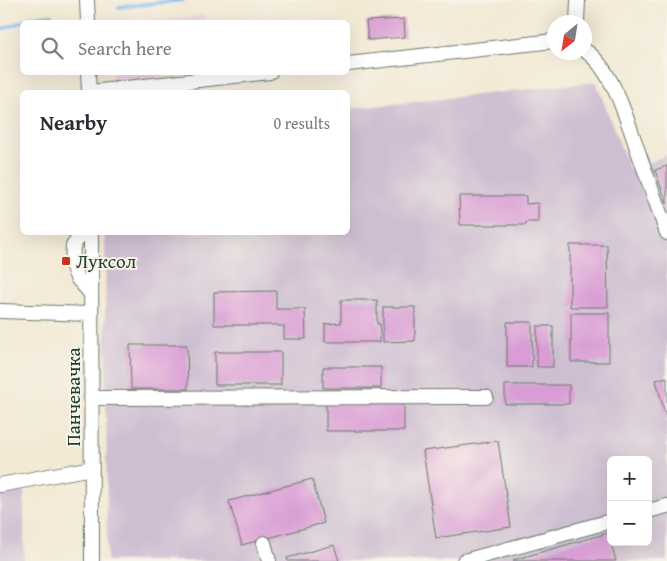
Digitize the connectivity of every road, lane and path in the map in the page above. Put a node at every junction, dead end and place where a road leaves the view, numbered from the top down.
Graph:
1 (87, 0) edge
2 (578, 0) edge
3 (577, 15) edge
4 (88, 20) edge
5 (547, 42) edge
6 (592, 54) edge
7 (350, 64) edge
8 (88, 75) edge
9 (243, 75) edge
10 (90, 90) edge
11 (108, 90) edge
12 (667, 233) edge
13 (81, 235) edge
14 (91, 235) edge
15 (91, 294) junction
16 (0, 311) edge
17 (91, 314) junction
18 (486, 397) dead end
19 (91, 398) junction
20 (92, 468) junction
21 (0, 485) edge
22 (667, 506) edge
23 (652, 510) edge
24 (607, 522) edge
25 (264, 543) dead end
26 (92, 561) edge
27 (269, 561) edge
28 (464, 561) edge

1 - 4 street
2 - 3 street
5 - 7 street
6 - 12 street
8 - 10 street
9 - 11 street
13 - 15 street
14 - 15 street, Панчевачка
15 - 17 street, Панчевачка
16 - 17 street
17 - 19 street, Панчевачка
18 - 19 street
19 - 20 street, Панчевачка
20 - 21 street
20 - 26 street, Панчевачка
22 - 23 street
24 - 28 street
25 - 27 street

